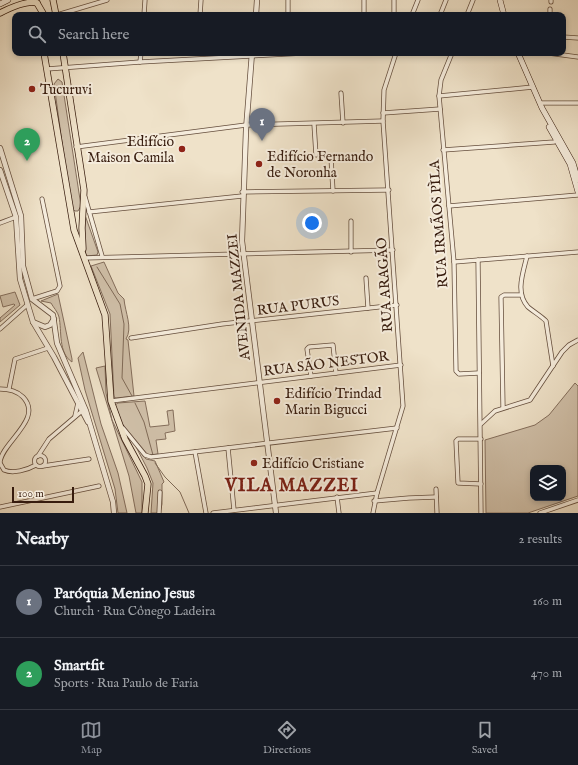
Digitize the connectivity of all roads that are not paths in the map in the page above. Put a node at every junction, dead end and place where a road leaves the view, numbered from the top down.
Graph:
1 (8, 0) edge
2 (53, 0) edge
3 (107, 0) edge
4 (145, 0) edge
5 (201, 0) edge
6 (257, 0) edge
7 (288, 0) edge
8 (364, 0) edge
9 (394, 0) edge
10 (418, 0) edge
11 (446, 0) edge
12 (473, 0) edge
13 (500, 0) edge
14 (37, 2) edge
15 (0, 4) edge
16 (39, 12) edge
17 (42, 12) edge
18 (56, 12) edge
19 (67, 12) edge
20 (144, 12) edge
21 (200, 12) edge
22 (256, 12) edge
23 (288, 12) edge
24 (364, 12) edge
25 (394, 12) edge
26 (413, 12) edge
27 (441, 12) edge
28 (468, 12) edge
29 (503, 12) edge
30 (0, 13) edge
31 (566, 37) edge
32 (578, 38) edge
33 (566, 55) edge
34 (45, 56) edge
35 (63, 56) edge
36 (141, 56) edge
37 (198, 56) edge
38 (238, 56) edge
39 (252, 56) edge
40 (395, 56) edge
41 (451, 56) edge
42 (519, 56) edge
43 (578, 57) edge
44 (198, 59) junction
45 (140, 62) junction
46 (65, 66) junction
47 (47, 69) junction
48 (533, 87) junction
49 (341, 93) dead end
50 (439, 96) junction
51 (578, 103) edge
52 (541, 105) junction
53 (440, 109) junction
54 (383, 113) junction
55 (384, 121) junction
56 (343, 123) junction
57 (314, 124) junction
58 (246, 125) junction
59 (558, 140) junction
60 (76, 147) junction
61 (0, 148) edge
62 (443, 150) junction
63 (316, 155) dead end
64 (331, 158) dead end
65 (575, 169) edge
66 (0, 170) edge
67 (578, 180) edge
68 (84, 190) junction
69 (389, 190) junction
70 (333, 191) junction
71 (578, 193) edge
72 (242, 194) junction
73 (42, 199) dead end
74 (448, 206) junction
75 (70, 208) junction
76 (83, 210) junction
77 (89, 212) junction
78 (16, 217) junction
79 (351, 221) dead end
80 (0, 223) edge
81 (393, 250) junction
82 (352, 252) junction
83 (578, 252) edge
84 (243, 254) junction
85 (102, 256) junction
86 (527, 256) junction
87 (84, 257) junction
88 (478, 260) junction
89 (454, 262) junction
90 (366, 278) dead end
91 (521, 295) junction
92 (32, 299) junction
93 (27, 305) junction
94 (397, 305) junction
95 (368, 308) junction
96 (54, 318) junction
97 (251, 321) junction
98 (33, 322) junction
99 (0, 329) edge
100 (130, 338) dead end
101 (578, 340) edge
102 (48, 348) junction
103 (401, 365) junction
104 (553, 366) junction
105 (336, 373) junction
106 (479, 373) junction
107 (311, 376) junction
108 (259, 382) junction
109 (0, 389) edge
110 (9, 390) junction
111 (111, 401) junction
112 (78, 403) junction
113 (503, 408) junction
114 (82, 411) junction
115 (75, 416) junction
116 (117, 422) junction
117 (481, 424) junction
118 (92, 428) junction
119 (397, 428) junction
120 (480, 439) junction
121 (267, 444) junction
122 (228, 448) junction
123 (195, 452) junction
124 (38, 456) junction
125 (89, 459) dead end
126 (0, 463) edge
127 (36, 465) junction
128 (43, 466) junction
129 (481, 484) junction
130 (99, 486) dead end
131 (436, 489) dead end
132 (160, 492) dead end
133 (376, 493) junction
134 (337, 497) junction
135 (436, 498) junction
136 (578, 500) edge
137 (374, 502) junction
138 (274, 504) junction
139 (0, 508) edge
140 (234, 510) junction
141 (552, 511) edge
142 (114, 513) edge
143 (145, 513) edge
144 (159, 513) edge
145 (206, 513) edge
146 (213, 513) edge
147 (276, 513) edge
148 (339, 513) edge
149 (373, 513) edge
150 (436, 513) edge
151 (481, 513) edge
152 (540, 513) edge

1 - 15 main road
2 - 18 main road
3 - 19 street
4 - 20 street
5 - 21 street
6 - 22 street
7 - 23 street
8 - 24 street
9 - 25 street
10 - 26 street
11 - 27 street
12 - 28 street
13 - 29 main road
14 - 16 main road
14 - 17 main road
14 - 30 main road
31 - 32 street
33 - 43 street
34 - 47 main road
35 - 46 main road
36 - 45 street
37 - 44 street
38 - 44 street
39 - 58 street, AVENIDA MAZZEI
40 - 54 street, RUA ARAGÃO
41 - 50 street, RUA IRMÃOS PÌLA
42 - 48 main road
44 - 45 street
45 - 46 street
46 - 47 street
46 - 60 main road
47 - 75 main road
48 - 50 street
48 - 52 main road
49 - 56 street
50 - 53 street, RUA IRMÃOS PÌLA
51 - 52 street
52 - 59 main road
53 - 54 street
53 - 62 street, RUA IRMÃOS PÌLA
54 - 55 street, RUA ARAGÃO
55 - 56 street
55 - 69 street, RUA ARAGÃO
56 - 57 street
57 - 58 street
57 - 63 street
58 - 60 street
58 - 72 street, AVENIDA MAZZEI
59 - 62 street
59 - 65 main road
60 - 68 main road
61 - 92 street
62 - 74 street, RUA IRMÃOS PÌLA
64 - 70 street
65 - 67 main road
65 - 71 main road
66 - 78 street
68 - 76 main road
68 - 77 street
69 - 70 street
69 - 81 street, RUA ARAGÃO
70 - 72 street
71 - 74 street
72 - 77 street
72 - 84 street, AVENIDA MAZZEI
73 - 92 street
74 - 89 street, RUA IRMÃOS PÌLA
75 - 76 main road
75 - 87 main road
76 - 87 main road
77 - 85 street
78 - 80 street
78 - 93 street
79 - 82 street
81 - 82 street
81 - 94 street, RUA ARAGÃO
82 - 84 street
83 - 86 street
84 - 85 street
84 - 97 street, AVENIDA MAZZEI
85 - 87 street
86 - 88 street
86 - 91 street
87 - 111 main road
88 - 89 street
88 - 106 street
89 - 106 street, RUA IRMÃOS PÌLA
90 - 95 street
91 - 104 street
91 - 113 street
92 - 96 street
93 - 98 street
93 - 99 street
94 - 95 street, RUA PURUS
94 - 103 street, RUA ARAGÃO
95 - 97 street, RUA PURUS
96 - 98 street
96 - 118 street
97 - 100 street, RUA PURUS
97 - 108 street, AVENIDA MAZZEI
98 - 102 street
101 - 104 street
102 - 110 street
102 - 112 street
103 - 105 street, RUA SÃO NESTOR
103 - 119 street, RUA ARAGÃO
104 - 113 street
105 - 107 street, RUA SÃO NESTOR
105 - 107 street
106 - 117 street
107 - 108 street, RUA SÃO NESTOR
108 - 111 street, RUA SÃO NESTOR
108 - 121 street, AVENIDA MAZZEI
109 - 110 street
110 - 126 street
111 - 116 main road
112 - 114 street
112 - 115 street
113 - 117 street
114 - 115 street
114 - 118 street
115 - 124 street
116 - 123 street
116 - 143 main road
117 - 120 street
118 - 142 street
119 - 121 street
119 - 133 street, RUA ARAGÃO
120 - 129 street
120 - 129 street
121 - 122 street
121 - 138 street, AVENIDA MAZZEI
122 - 123 street
122 - 140 street
123 - 145 street
124 - 127 street
124 - 128 street
125 - 128 street
126 - 127 street
127 - 128 street
129 - 151 street
130 - 139 street
131 - 135 street
132 - 144 street
133 - 134 street
133 - 137 street, RUA ARAGÃO
134 - 138 street
134 - 148 street
135 - 137 street
135 - 150 street
136 - 141 street
137 - 149 street, RUA ARAGÃO
138 - 140 street
138 - 147 street, AVENIDA MAZZEI
140 - 146 street
141 - 152 street

